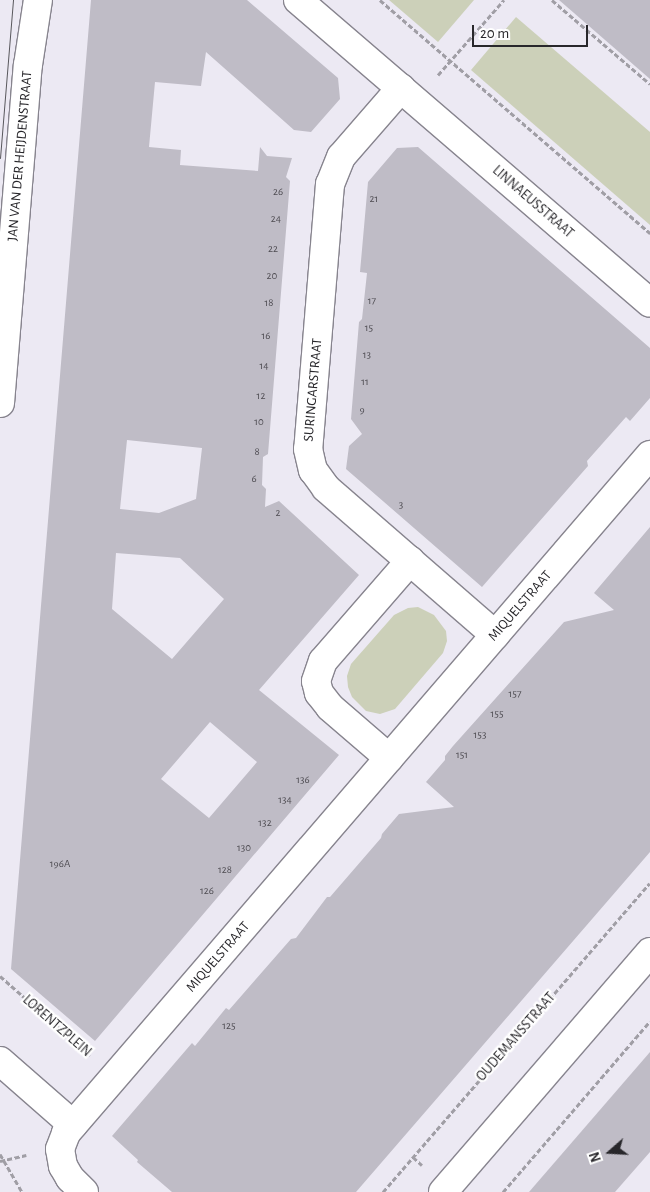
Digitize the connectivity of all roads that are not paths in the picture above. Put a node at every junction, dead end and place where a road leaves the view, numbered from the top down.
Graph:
1 (38, 0) edge
2 (298, 0) edge
3 (408, 95) junction
4 (650, 303) edge
5 (0, 403) edge
6 (650, 455) edge
7 (410, 561) junction
8 (495, 635) junction
9 (389, 758) junction
10 (650, 952) edge
11 (0, 1061) edge
12 (73, 1125) junction
13 (448, 1190) edge
14 (84, 1192) edge

1 - 5 street, JAN VAN DER HEIJDENSTRAAT
2 - 3 street, LINNAEUSSTRAAT
3 - 4 street, LINNAEUSSTRAAT
3 - 7 street, SURINGARSTRAAT
6 - 8 street, MIQUELSTRAAT
7 - 8 street, SURINGARSTRAAT
7 - 9 street
8 - 9 street, MIQUELSTRAAT
9 - 12 street, MIQUELSTRAAT
10 - 13 street
11 - 12 street
12 - 14 street, MIQUELSTRAAT

